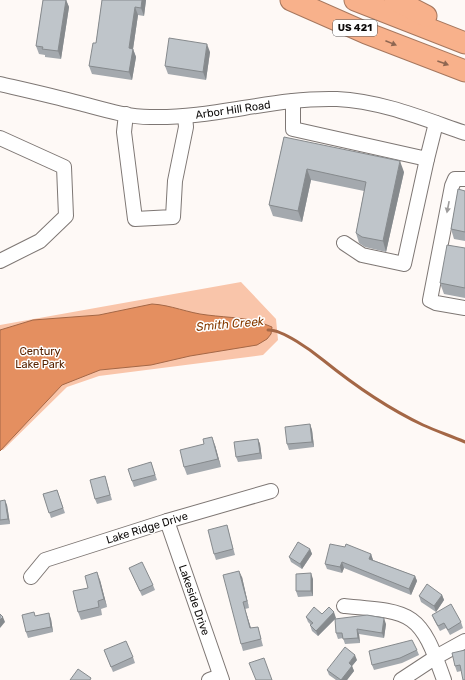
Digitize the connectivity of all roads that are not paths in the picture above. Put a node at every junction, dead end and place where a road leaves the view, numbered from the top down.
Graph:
1 (291, 0) edge
2 (354, 0) edge
3 (395, 0) edge
4 (465, 34) edge
5 (465, 43) edge
6 (465, 70) edge
7 (0, 84) edge
8 (293, 101) junction
9 (126, 114) junction
10 (184, 116) junction
11 (436, 123) junction
12 (465, 133) edge
13 (0, 138) edge
14 (427, 159) junction
15 (465, 179) edge
16 (344, 243) dead end
17 (0, 261) edge
18 (465, 308) edge
19 (271, 491) dead end
20 (167, 521) junction
21 (31, 577) dead end
22 (344, 606) dead end
23 (465, 641) edge
24 (436, 657) junction
25 (217, 679) edge
26 (401, 680) edge
27 (444, 680) edge

1 -> 6 highway, US 421
2 - 5 highway, US 421
3 - 4 highway
7 - 9 street, Arbor Hill Road
8 - 10 street, Arbor Hill Road
8 - 11 street, Arbor Hill Road
8 - 14 street
9 - 10 street, Arbor Hill Road
9 - 10 street
11 - 12 street, Arbor Hill Road
11 - 14 street
13 - 17 street
14 - 16 street
15 -> 18 street
19 - 20 street, Lake Ridge Drive
20 - 21 street, Lake Ridge Drive
20 - 25 street, Lakeside Drive
22 - 24 street
23 - 24 street
24 - 26 street
24 - 27 street

